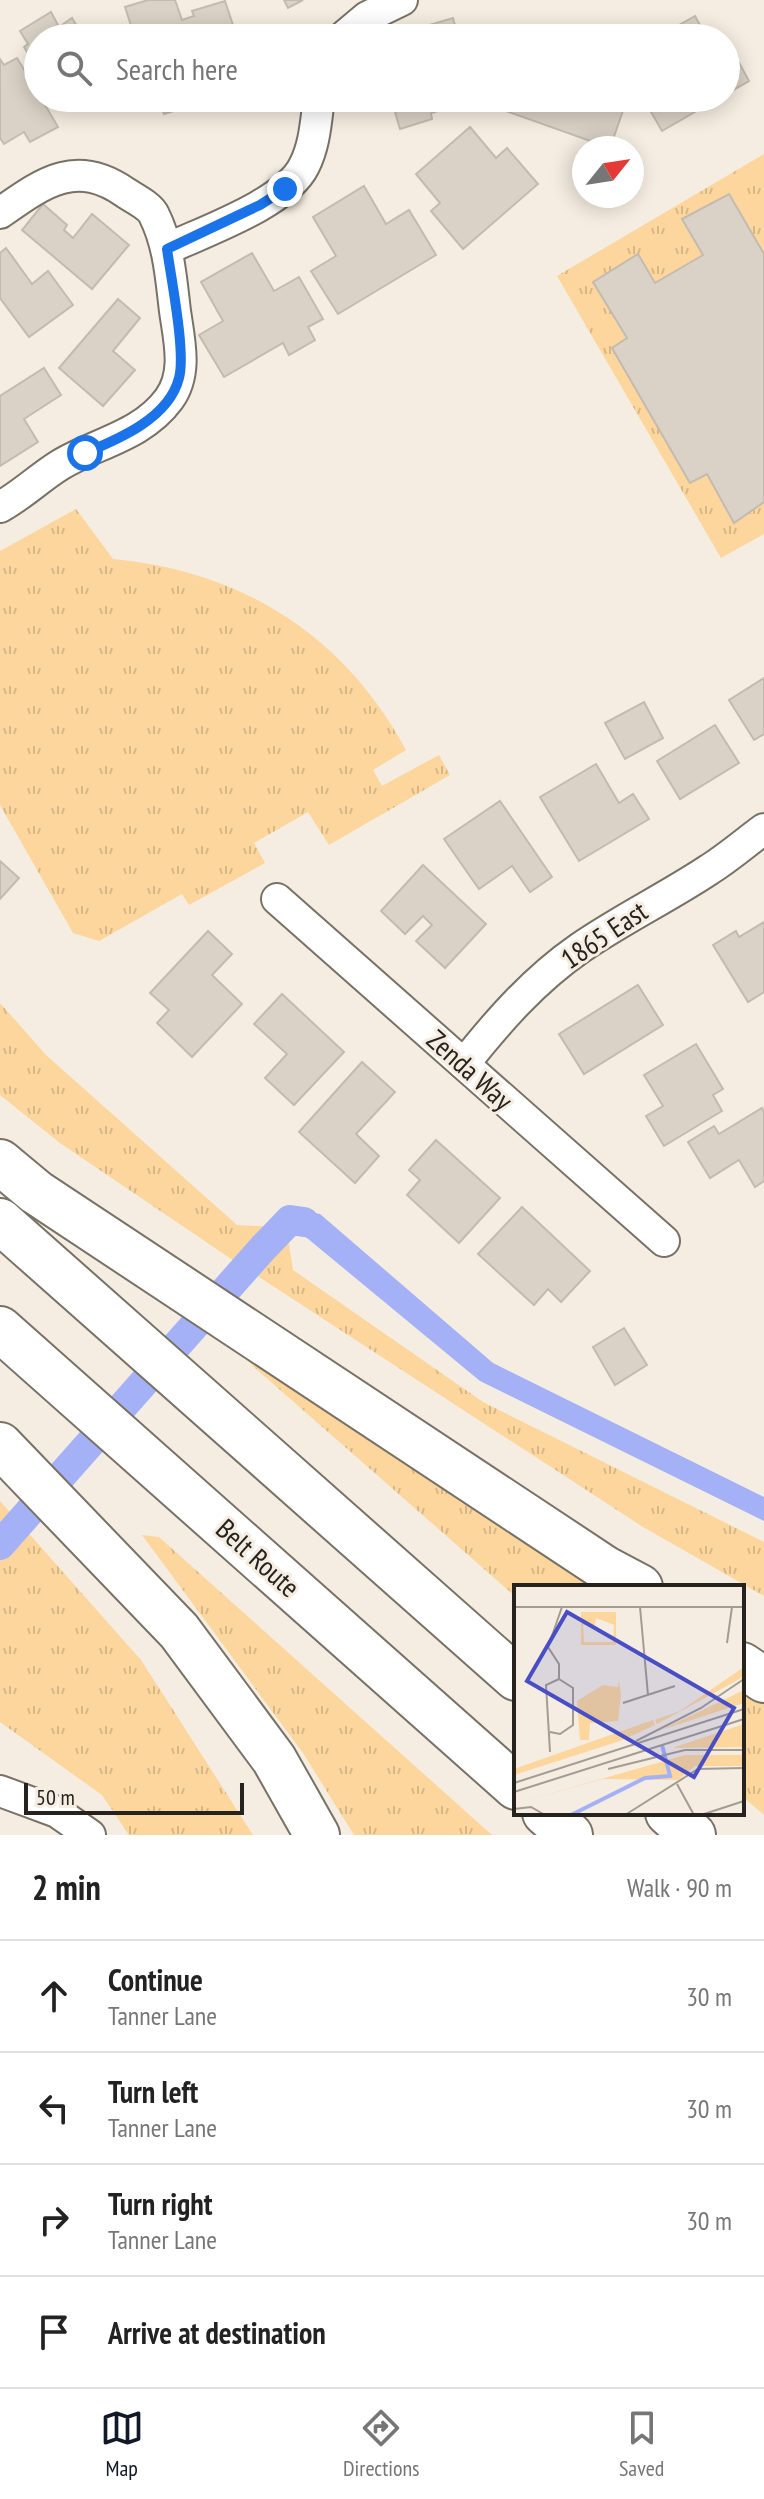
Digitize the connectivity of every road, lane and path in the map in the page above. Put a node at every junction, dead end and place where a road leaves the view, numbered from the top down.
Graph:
1 (402, 0) edge
2 (359, 24) edge
3 (317, 112) edge
4 (0, 213) edge
5 (167, 249) junction
6 (0, 507) edge
7 (764, 829) edge
8 (277, 899) dead end
9 (464, 1064) junction
10 (0, 1162) edge
11 (0, 1221) edge
12 (664, 1241) dead end
13 (0, 1329) edge
14 (0, 1445) edge
15 (626, 1581) edge
16 (744, 1640) edge
17 (764, 1650) edge
18 (744, 1666) edge
19 (514, 1676) edge
20 (764, 1680) edge
21 (514, 1785) edge
22 (0, 1791) edge
23 (547, 1815) edge
24 (670, 1815) edge
25 (90, 1835) edge
26 (317, 1835) edge
27 (570, 1835) edge
28 (693, 1835) edge

1 - 2 street
3 - 5 street
4 - 5 street
5 - 6 street
7 - 9 street, 1865 East
8 - 9 street, Zenda Way
9 - 12 street, Zenda Way
10 - 15 highway
11 - 19 highway
13 - 21 highway, Belt Route
14 - 26 highway
16 - 17 highway
18 - 20 highway
22 - 25 street
23 - 27 highway
24 - 28 highway

